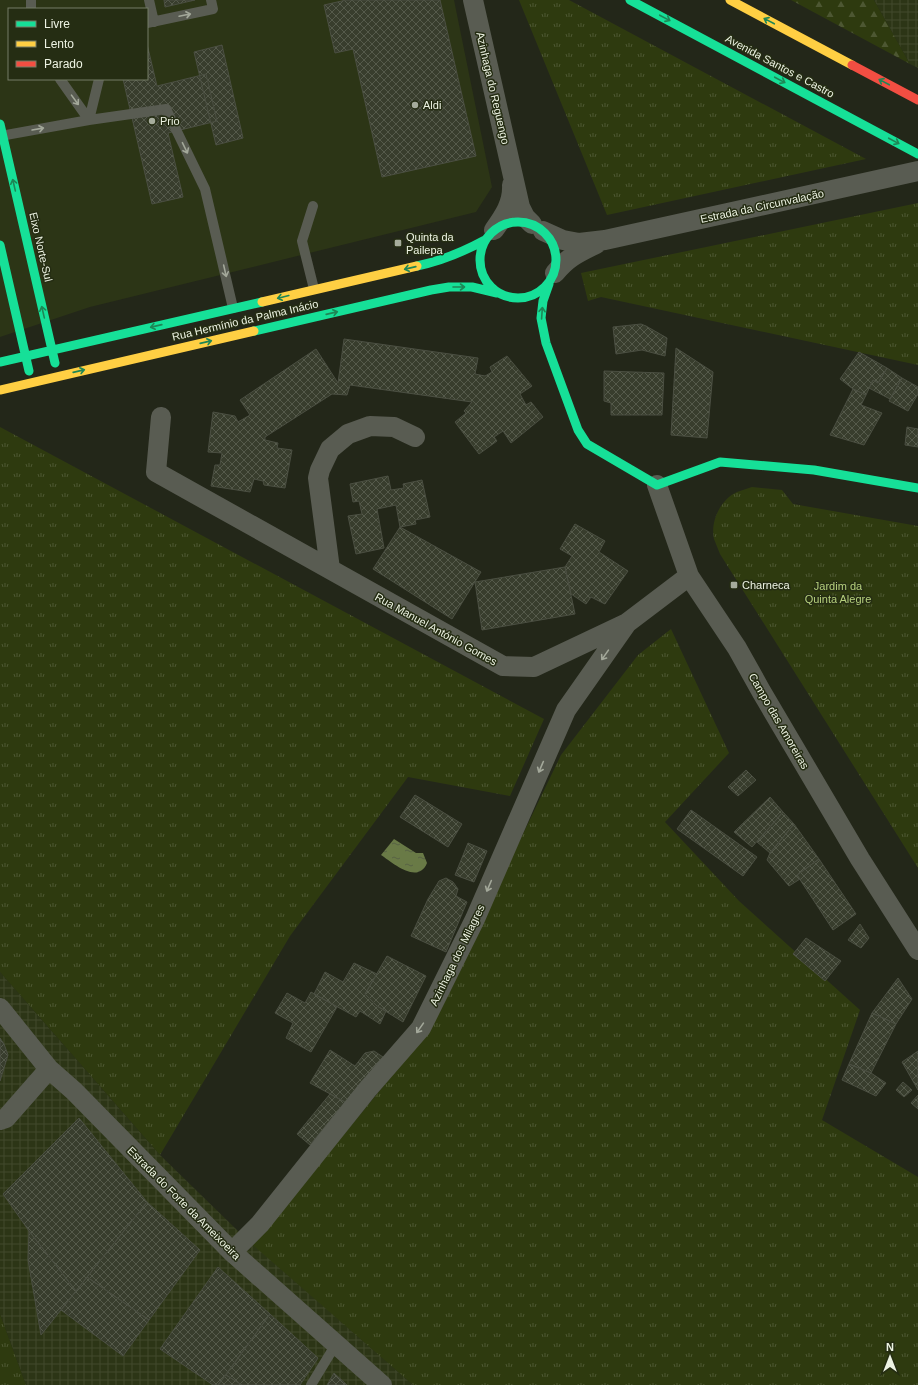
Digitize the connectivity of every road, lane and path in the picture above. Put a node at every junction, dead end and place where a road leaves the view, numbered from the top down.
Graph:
1 (149, 0) edge
2 (211, 0) edge
3 (473, 0) edge
4 (630, 0) edge
5 (730, 0) edge
6 (150, 23) edge
7 (61, 80) edge
8 (98, 80) edge
9 (918, 100) edge
10 (89, 120) junction
11 (0, 124) edge
12 (1, 136) edge
13 (918, 154) edge
14 (918, 171) edge
15 (512, 175) junction
16 (313, 206) dead end
17 (538, 227) junction
18 (490, 235) junction
19 (606, 240) junction
20 (0, 245) edge
21 (552, 279) junction
22 (314, 289) junction
23 (497, 293) junction
24 (508, 297) junction
25 (233, 308) junction
26 (522, 309) dead end
27 (534, 324) dead end
28 (546, 343) junction
29 (52, 350) junction
30 (26, 356) junction
31 (0, 362) edge
32 (58, 376) junction
33 (32, 382) junction
34 (0, 390) edge
35 (161, 417) dead end
36 (415, 437) dead end
37 (657, 485) junction
38 (918, 488) edge
39 (330, 569) junction
40 (689, 576) junction
41 (627, 623) junction
42 (918, 950) edge
43 (0, 1008) edge
44 (50, 1069) junction
45 (0, 1120) edge
46 (232, 1252) junction
47 (336, 1344) junction
48 (311, 1385) edge
49 (382, 1385) edge

1 - 6 lane
6 -> 2 lane
3 - 15 street, Azinhaga do Reguengo
4 -> 13 main road, Avenida Santos e Castro
9 -> 5 main road
7 -> 10 lane
8 - 10 lane
12 -> 10 lane
10 -> 25 lane
11 - 12 main road, Eixo Norte-Sul
29 -> 12 main road, Eixo Norte-Sul
14 - 19 street, Estrada da Circunvalação
15 - 17 street, Azinhaga do Reguengo
15 - 18 street, Azinhaga do Reguengo
16 - 22 lane
17 - 18 main road
17 - 19 street, Estrada da Circunvalação
17 - 21 main road
18 -> 22 main road, Rua Hermínio da Palma Inácio
18 - 23 main road
19 - 21 street, Estrada da Circunvalação
20 - 30 main road
21 - 24 main road
28 -> 21 main road
22 -> 25 main road, Rua Hermínio da Palma Inácio
23 - 24 main road
32 -> 23 main road, Rua Hermínio da Palma Inácio
24 - 26 main road
25 -> 29 main road, Rua Hermínio da Palma Inácio
27 - 28 main road
28 - 37 main road
29 - 30 main road, Rua Hermínio da Palma Inácio
29 - 32 main road, Eixo Norte-Sul
30 - 31 main road, Rua Hermínio da Palma Inácio
30 - 33 main road
32 - 33 main road, Rua Hermínio da Palma Inácio
33 - 34 main road, Rua Hermínio da Palma Inácio
35 - 39 street, Rua Manuel António Gomes
36 - 39 street
37 - 38 main road
37 - 40 street, Campo das Amoreiras
39 - 41 street, Rua Manuel António Gomes
40 - 41 street, Rua Manuel António Gomes
40 - 42 street, Campo das Amoreiras
41 -> 46 street, Azinhaga dos Milagres
43 - 44 street, Estrada do Forte da Ameixoeira
44 - 45 street
44 - 46 street, Estrada do Forte da Ameixoeira
46 - 47 street, Estrada do Forte da Ameixoeira
47 - 48 lane
47 - 49 street, Estrada do Forte da Ameixoeira

